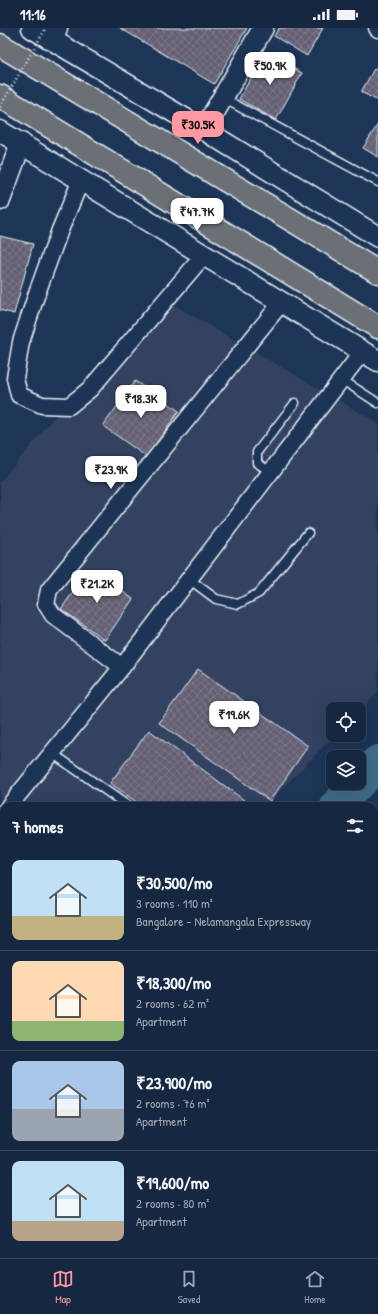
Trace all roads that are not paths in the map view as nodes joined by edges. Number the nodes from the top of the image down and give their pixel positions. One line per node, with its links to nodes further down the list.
1 (32, 28): 3 (street)
2 (263, 28): 6 (street)
3 (53, 33): 7 (street)
4 (0, 45): 15 (highway)
5 (0, 96): 17 (highway)
6 (222, 98): 7 (street); 11 (lane)
7 (204, 130): 13 (street)
8 (0, 131): 9 (street)
9 (21, 143): 10 (street); 12 (street)
10 (81, 180): 14 (street); 14 (street)
11 (378, 182)
12 (0, 200)
13 (378, 237)
14 (204, 255): 16 (street)
15 (378, 272)
16 (282, 302): 18 (street); 25 (street)
17 (378, 327)
18 (370, 356): 19 (street)
19 (341, 379): 21 (lane); 22 (street)
20 (295, 403): 22 (lane)
21 (378, 403)
22 (270, 472): 24 (street)
23 (308, 533): 24 (lane)
24 (189, 579): 25 (street)
25 (122, 667): 26 (street)
26 (52, 753): 27 (street); 28 (lane)
27 (12, 802)
28 (122, 802)

